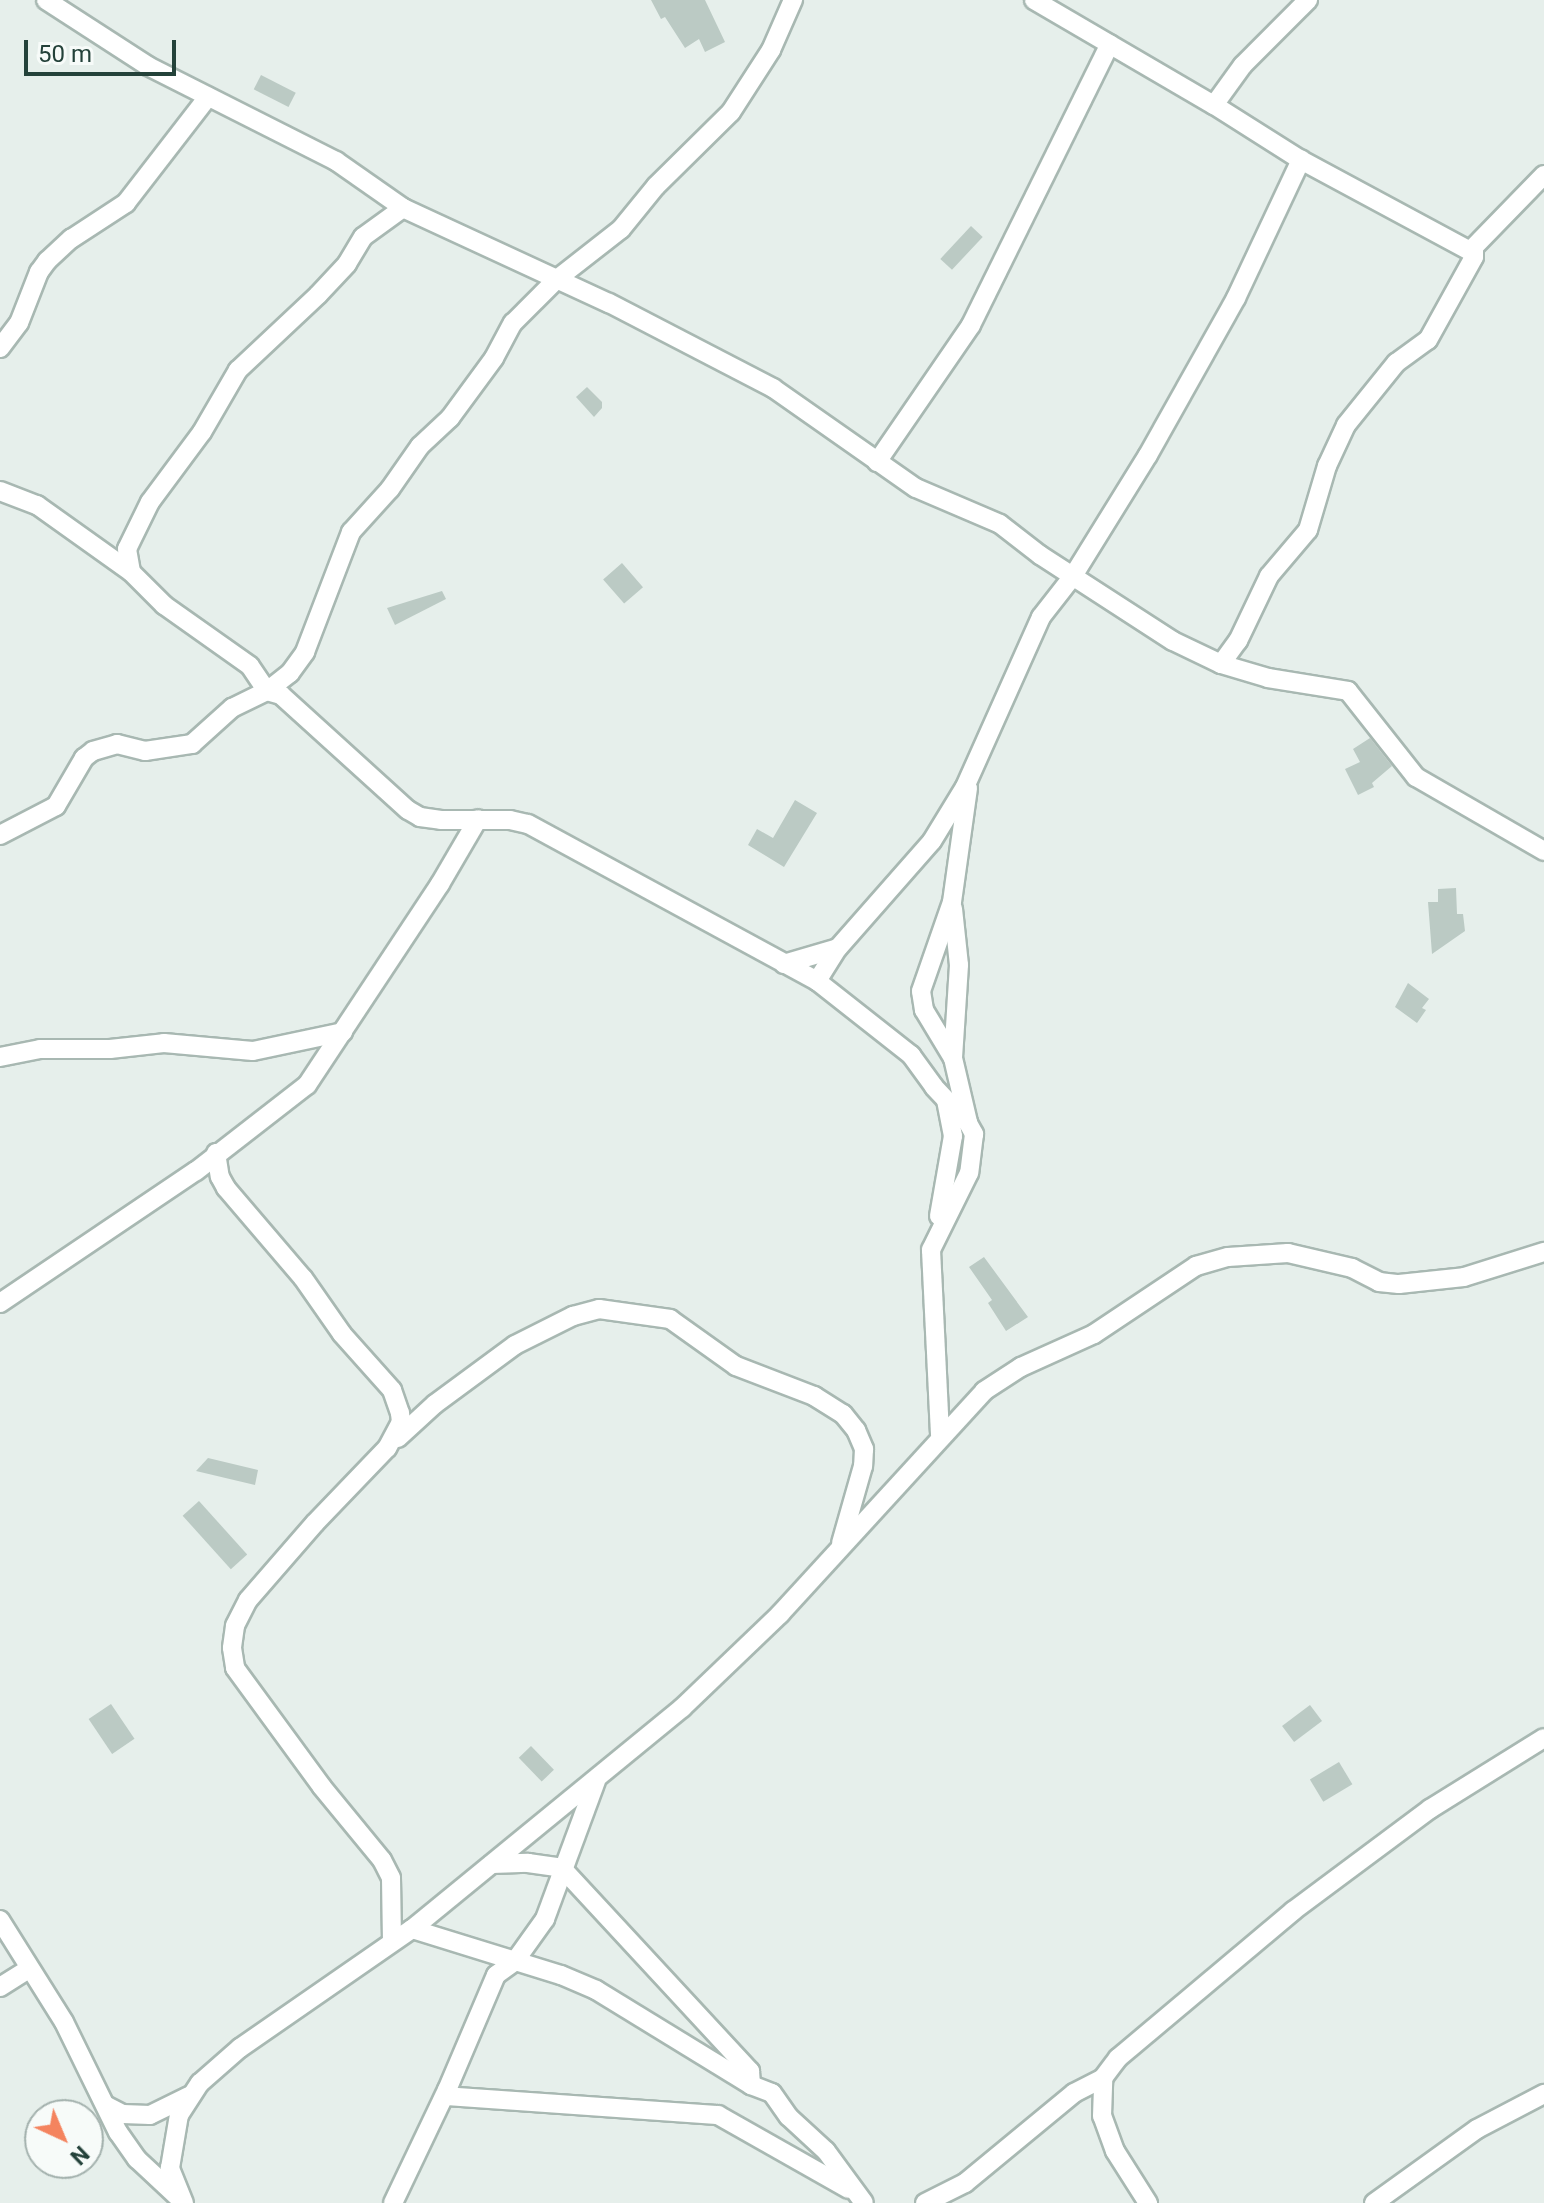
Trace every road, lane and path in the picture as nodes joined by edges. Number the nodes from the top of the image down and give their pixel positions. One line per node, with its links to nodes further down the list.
1 (46, 0): 6 (street)
2 (793, 0): 12 (street)
3 (1034, 0): 5 (street)
4 (1308, 0): 7 (street)
5 (1110, 44): 7 (street); 14 (street)
6 (208, 97): 10 (street); 13 (street)
7 (1214, 105): 8 (street)
8 (1301, 160): 11 (street); 17 (street)
9 (1544, 175): 11 (street)
10 (403, 208): 12 (street); 16 (street)
11 (1474, 250): 18 (street)
12 (557, 279): 14 (street); 19 (street)
13 (0, 348)
14 (877, 462): 17 (street)
15 (0, 491): 16 (street)
16 (131, 572): 19 (street)
17 (1073, 576): 18 (street); 20 (street)
18 (1221, 664): 23 (street)
19 (267, 691): 21 (street); 22 (street)
20 (970, 778): 24 (street); 25 (street)
21 (478, 819): 26 (street); 28 (street)
22 (0, 835)
23 (1544, 851)
24 (952, 902): 30 (street); 30 (street)
25 (838, 948): 26 (street); 27 (street)
26 (784, 964): 27 (street)
27 (817, 981): 31 (street)
28 (343, 1032): 29 (street); 33 (street)
29 (0, 1057)
30 (953, 1058): 32 (street)
31 (946, 1101): 32 (street); 34 (street)
32 (968, 1123): 34 (street)
33 (216, 1153): 36 (street); 38 (street)
34 (931, 1250): 37 (street)
35 (1544, 1252): 37 (street)
36 (0, 1303)
37 (940, 1435): 39 (street)
38 (387, 1448): 39 (street); 46 (street)
39 (839, 1548): 41 (street)
40 (1544, 1738): 50 (street)
41 (597, 1779): 42 (street); 43 (street)
42 (492, 1864): 43 (street); 45 (street)
43 (562, 1868): 47 (street); 51 (street)
44 (0, 1920): 48 (street)
45 (412, 1929): 46 (street); 47 (street)
46 (392, 1940): 53 (street)
47 (515, 1961): 51 (street); 54 (street)
48 (29, 1969): 49 (street); 55 (street)
49 (0, 1987)
50 (1103, 2078): 59 (street); 60 (street)
51 (751, 2085): 56 (street)
52 (1544, 2094): 61 (street)
53 (189, 2096): 55 (street); 57 (street)
54 (445, 2096): 56 (street); 58 (street)
55 (107, 2106): 57 (street)
56 (861, 2199)
57 (184, 2203)
58 (393, 2203)
59 (925, 2203)
60 (1148, 2203)
61 (1374, 2203)

